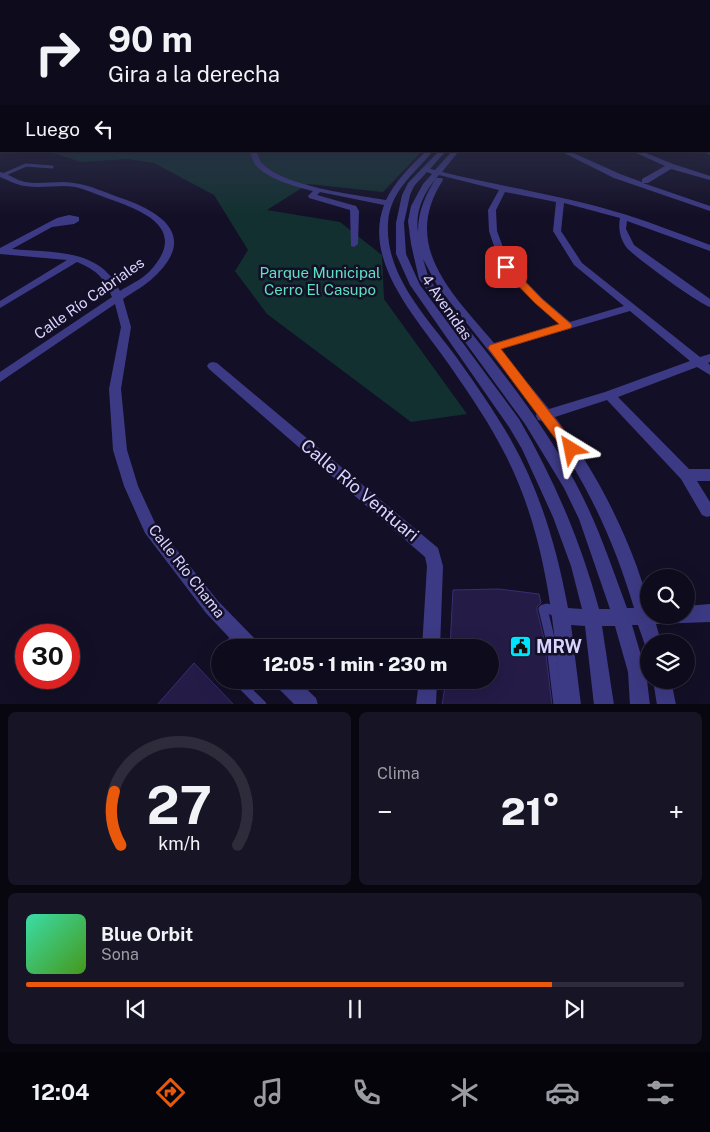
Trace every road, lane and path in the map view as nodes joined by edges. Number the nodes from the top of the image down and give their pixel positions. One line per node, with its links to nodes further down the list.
1 (253, 152): 16 (street)
2 (430, 152): 11 (street, 4 Avenidas)
3 (442, 152): 11 (street, 4 Avenidas)
4 (455, 152): 11 (street, 4 Avenidas)
5 (463, 152): 11 (street, 4 Avenidas)
6 (565, 152): 20 (street)
7 (576, 152): 14 (street)
8 (637, 152): 9 (street)
9 (670, 166): 13 (street); 14 (street)
10 (52, 168): 12 (lane)
11 (430, 171): 15 (street); 18 (street, 4 Avenidas); 32 (street, 4 Avenidas); 39 (street, 4 Avenidas); 40 (street, 4 Avenidas)
12 (2, 174): 27 (street, Calle Río Cabriales)
13 (710, 178)
14 (645, 181): 19 (street)
15 (503, 189): 17 (street); 31 (street)
16 (318, 190): 18 (street); 23 (street)
17 (560, 200): 21 (street); 30 (street)
18 (387, 202): 41 (street, 4 Avenidas)
19 (710, 204)
20 (710, 209)
21 (624, 217): 24 (street); 28 (street)
22 (52, 225): 25 (street)
23 (354, 244)
24 (710, 248)
25 (1, 252): 26 (street, Calle Río Chama)
26 (76, 258): 27 (street, Calle Río Chama); 29 (street)
27 (118, 298): 36 (street, Calle Río Cabriales); 52 (street, Calle Río Chama)
28 (710, 304)
29 (0, 305)
30 (630, 308): 31 (street); 33 (street)
31 (567, 325): 32 (street)
32 (494, 348): 38 (street, 4 Avenidas)
33 (704, 360): 35 (street); 37 (street)
34 (214, 366): 55 (street, Calle Río Ventuari)
35 (710, 371)
36 (0, 378)
37 (609, 395): 38 (street); 42 (street)
38 (546, 415): 39 (street); 45 (street, 4 Avenidas)
39 (530, 420): 40 (street); 49 (street, 4 Avenidas)
40 (514, 423): 41 (street); 51 (street, 4 Avenidas)
41 (495, 427): 48 (street, 4 Avenidas)
42 (686, 475): 43 (street); 44 (street)
43 (710, 475)
44 (707, 510)
45 (640, 603)
46 (710, 613): 47 (street)
47 (695, 614)
48 (562, 616): 51 (street); 63 (lane); 64 (street, 4 Avenidas)
49 (621, 616): 50 (street); 51 (street); 66 (street, 4 Avenidas)
50 (640, 617)
51 (592, 618): 65 (street, 4 Avenidas)
52 (238, 634): 53 (lane); 54 (street, Calle Río Chama)
53 (234, 639)
54 (243, 639)
55 (431, 639)
56 (246, 689): 60 (lane)
57 (293, 689): 61 (street)
58 (427, 689): 62 (street)
59 (664, 689): 67 (street)
60 (262, 704)
61 (309, 704)
62 (426, 704)
63 (558, 704)
64 (571, 704)
65 (604, 704)
66 (640, 704)
67 (668, 704)

